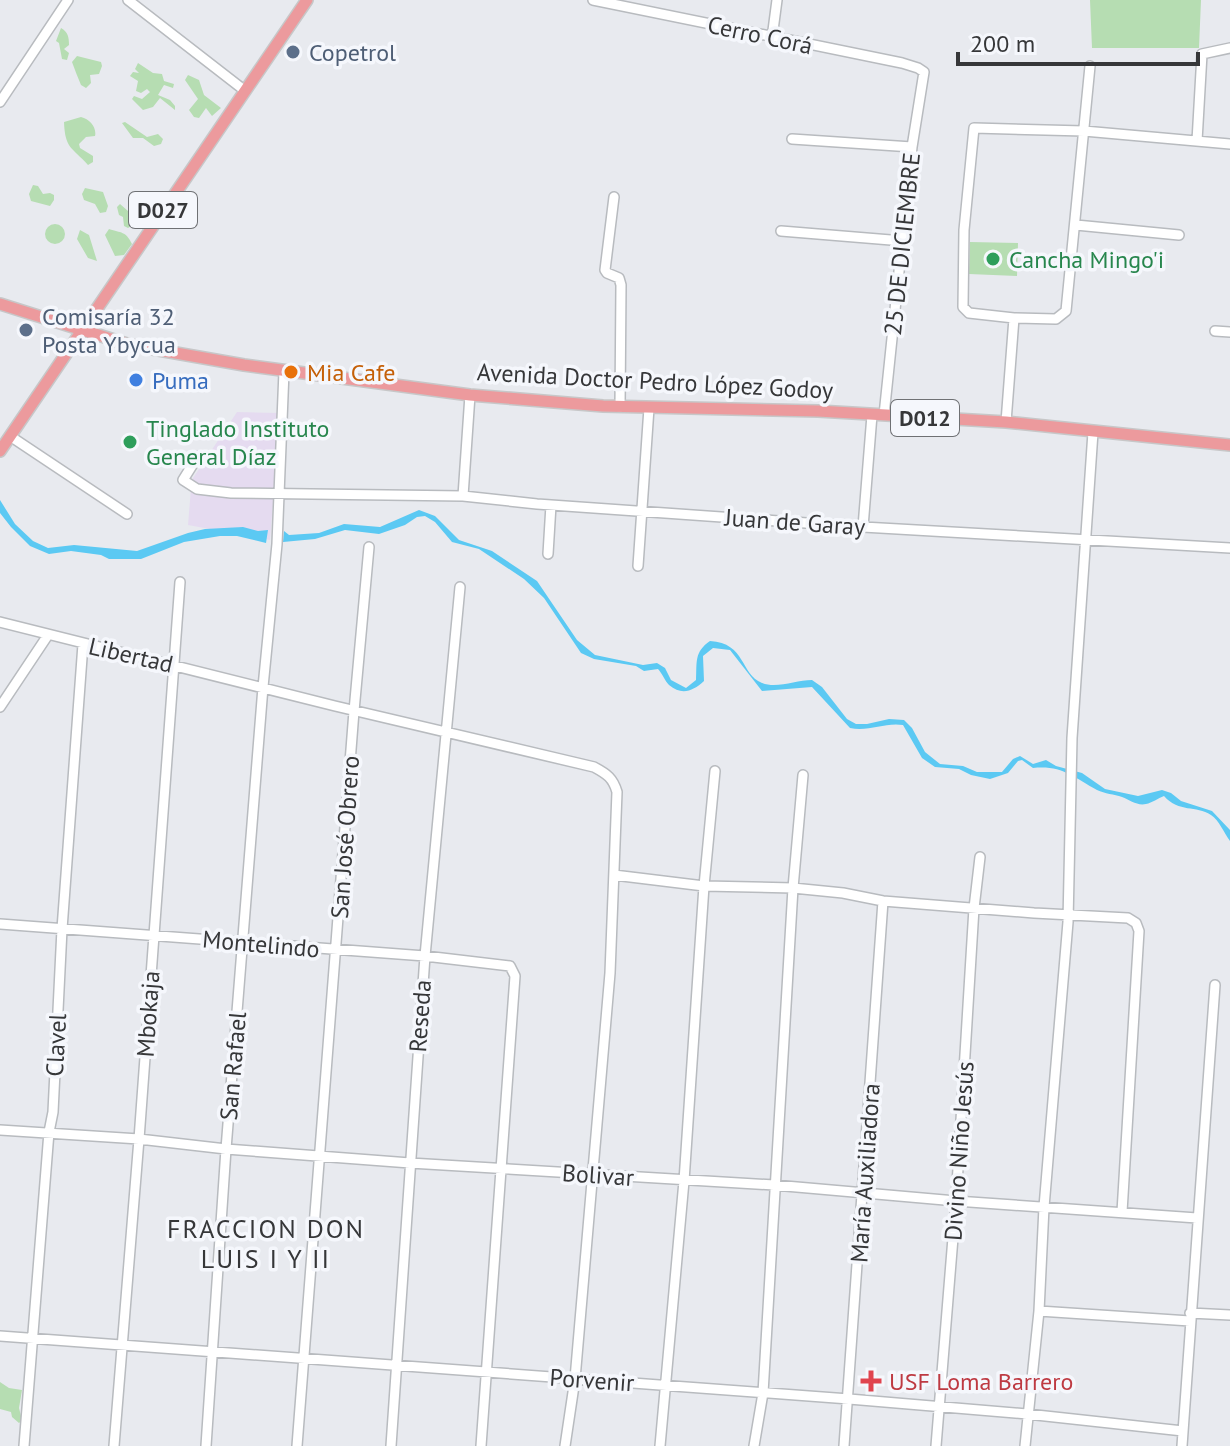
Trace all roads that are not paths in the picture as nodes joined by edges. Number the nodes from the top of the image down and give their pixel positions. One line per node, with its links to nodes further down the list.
1 (68, 0): 12 (street)
2 (128, 0): 11 (street)
3 (307, 0): 11 (main road, D027)
4 (593, 0): 6 (street, Cerro Corá)
5 (777, 0): 7 (street)
6 (608, 2): 7 (street, Cerro Corá)
7 (772, 38): 10 (street, Cerro Corá)
8 (1230, 48): 15 (street)
9 (1090, 66): 13 (street)
10 (924, 72): 17 (street, 25 DE DICIEMBRE)
11 (244, 90): 25 (main road, D027)
12 (0, 102)
13 (1084, 131): 15 (street); 19 (street); 24 (street)
14 (792, 139): 17 (street)
15 (1197, 141): 16 (street)
16 (1230, 144)
17 (912, 147): 22 (street, 25 DE DICIEMBRE)
18 (614, 197): 30 (street)
19 (1076, 225): 21 (street); 24 (street)
20 (781, 231): 22 (street)
21 (1179, 235)
22 (903, 241): 32 (street, 25 DE DICIEMBRE)
23 (0, 304): 25 (main road, D012)
24 (1014, 318): 33 (street)
25 (82, 330): 28 (main road, Avenida Doctor Pedro López Godoy / D012); 35 (main road, D027)
26 (1215, 331): 27 (street)
27 (1230, 332)
28 (284, 371): 29 (main road, Avenida Doctor Pedro López Godoy / D012); 39 (street, San Rafael)
29 (470, 395): 30 (main road, Avenida Doctor Pedro López Godoy / D012); 40 (street)
30 (620, 407): 31 (main road, Avenida Doctor Pedro López Godoy / D012)
31 (649, 408): 32 (main road, Avenida Doctor Pedro López Godoy / D012); 42 (street)
32 (878, 415): 33 (main road, Avenida Doctor Pedro López Godoy / D012); 44 (street, 25 DE DICIEMBRE)
33 (1006, 422): 34 (main road, Avenida Doctor Pedro López Godoy / D012)
34 (1093, 432): 36 (main road, Avenida Doctor Pedro López Godoy / D012); 45 (street)
35 (10, 436): 37 (main road, D027); 43 (street)
36 (1230, 445)
37 (0, 451)
38 (198, 456): 39 (street, Juan de Garay)
39 (280, 495): 40 (street, Juan de Garay); 56 (street, San Rafael)
40 (463, 496): 41 (street, Juan de Garay)
41 (551, 505): 42 (street, Juan de Garay); 48 (street)
42 (642, 511): 44 (street, Juan de Garay); 49 (street)
43 (127, 514)
44 (863, 527): 45 (street, Juan de Garay)
45 (1085, 539): 47 (street, Juan de Garay); 68 (street)
46 (369, 547): 58 (street, San José Obrero)
47 (1230, 548)
48 (548, 554)
49 (638, 566)
50 (180, 582): 55 (street, Mbokaja)
51 (460, 587): 59 (street, Reseda)
52 (0, 622): 53 (street, Libertad)
53 (48, 635): 54 (street, Libertad); 57 (street)
54 (83, 644): 55 (street, Libertad); 70 (street, Clavel)
55 (173, 665): 56 (street, Libertad); 71 (street, Mbokaja)
56 (263, 687): 58 (street, Libertad); 72 (street, San Rafael)
57 (0, 707)
58 (354, 711): 59 (street, Libertad); 73 (street, San José Obrero)
59 (447, 731): 63 (street, Libertad); 74 (street, Reseda)
60 (715, 771): 64 (street)
61 (803, 775): 65 (street)
62 (980, 857): 67 (street, Divino Niño Jesús)
63 (614, 875): 64 (street); 83 (street, Libertad)
64 (704, 886): 65 (street); 84 (street)
65 (793, 888): 66 (street); 85 (street)
66 (883, 901): 67 (street); 86 (street, María Auxiliadora)
67 (974, 908): 68 (street); 87 (street, Divino Niño Jesús)
68 (1068, 913): 88 (street); 89 (street)
69 (0, 924): 70 (street, Montelindo)
70 (62, 929): 71 (street, Montelindo); 77 (street, Clavel)
71 (154, 934): 72 (street, Montelindo); 78 (street, Mbokaja)
72 (243, 943): 73 (street, Montelindo); 79 (street, San Rafael)
73 (337, 950): 74 (street, Montelindo); 80 (street, San José Obrero)
74 (425, 956): 81 (street, Reseda); 82 (street, Montelindo)
75 (1215, 985): 90 (street)
76 (0, 1130): 77 (street, Bolivar)
77 (49, 1132): 78 (street, Bolivar); 95 (street, Clavel)
78 (139, 1139): 79 (street, Bolivar); 96 (street, Mbokaja)
79 (226, 1149): 80 (street, Bolivar); 97 (street, San Rafael)
80 (319, 1155): 81 (street, Bolivar); 98 (street, San José Obrero)
81 (410, 1163): 82 (street, Bolivar); 99 (street, Reseda)
82 (500, 1168): 83 (street, Bolivar); 100 (street)
83 (595, 1176): 84 (street, Bolivar); 101 (street, Libertad)
84 (684, 1181): 85 (street, Bolivar); 102 (street)
85 (774, 1185): 86 (street, Bolivar); 103 (street)
86 (864, 1192): 87 (street, Bolivar); 104 (street, María Auxiliadora)
87 (956, 1201): 88 (street, Bolivar); 105 (street, Divino Niño Jesús)
88 (1044, 1207): 89 (street, Bolivar); 91 (street)
89 (1122, 1212): 90 (street, Bolivar)
90 (1197, 1218): 93 (street)
91 (1039, 1311): 93 (street); 106 (street)
92 (1230, 1315): 93 (street)
93 (1190, 1317): 107 (street)
94 (0, 1336): 95 (street, Porvenir)
95 (32, 1337): 96 (street, Porvenir); 108 (street, Clavel)
96 (120, 1344): 97 (street, Porvenir); 109 (street, Mbokaja)
97 (214, 1352): 98 (street, Porvenir); 110 (street, San Rafael)
98 (302, 1357): 99 (street, Porvenir); 111 (street, San José Obrero)
99 (397, 1367): 100 (street, Porvenir); 112 (street, Reseda)
100 (487, 1373): 101 (street, Porvenir); 113 (street)
101 (575, 1379): 102 (street, Porvenir); 114 (street, Libertad)
102 (664, 1386): 103 (street, Porvenir); 115 (street)
103 (763, 1393): 104 (street, Porvenir); 116 (street)
104 (849, 1399): 105 (street, Porvenir); 117 (street, María Auxiliadora)
105 (940, 1407): 106 (street, Porvenir); 118 (street, Divino Niño Jesús)
106 (1027, 1414): 107 (street, Porvenir); 119 (street)
107 (1183, 1431): 120 (street)
108 (24, 1446)
109 (114, 1446)
110 (206, 1446)
111 (297, 1446)
112 (391, 1446)
113 (481, 1446)
114 (565, 1446)
115 (660, 1446)
116 (754, 1446)
117 (844, 1446)
118 (936, 1446)
119 (1025, 1446)
120 (1182, 1446)

